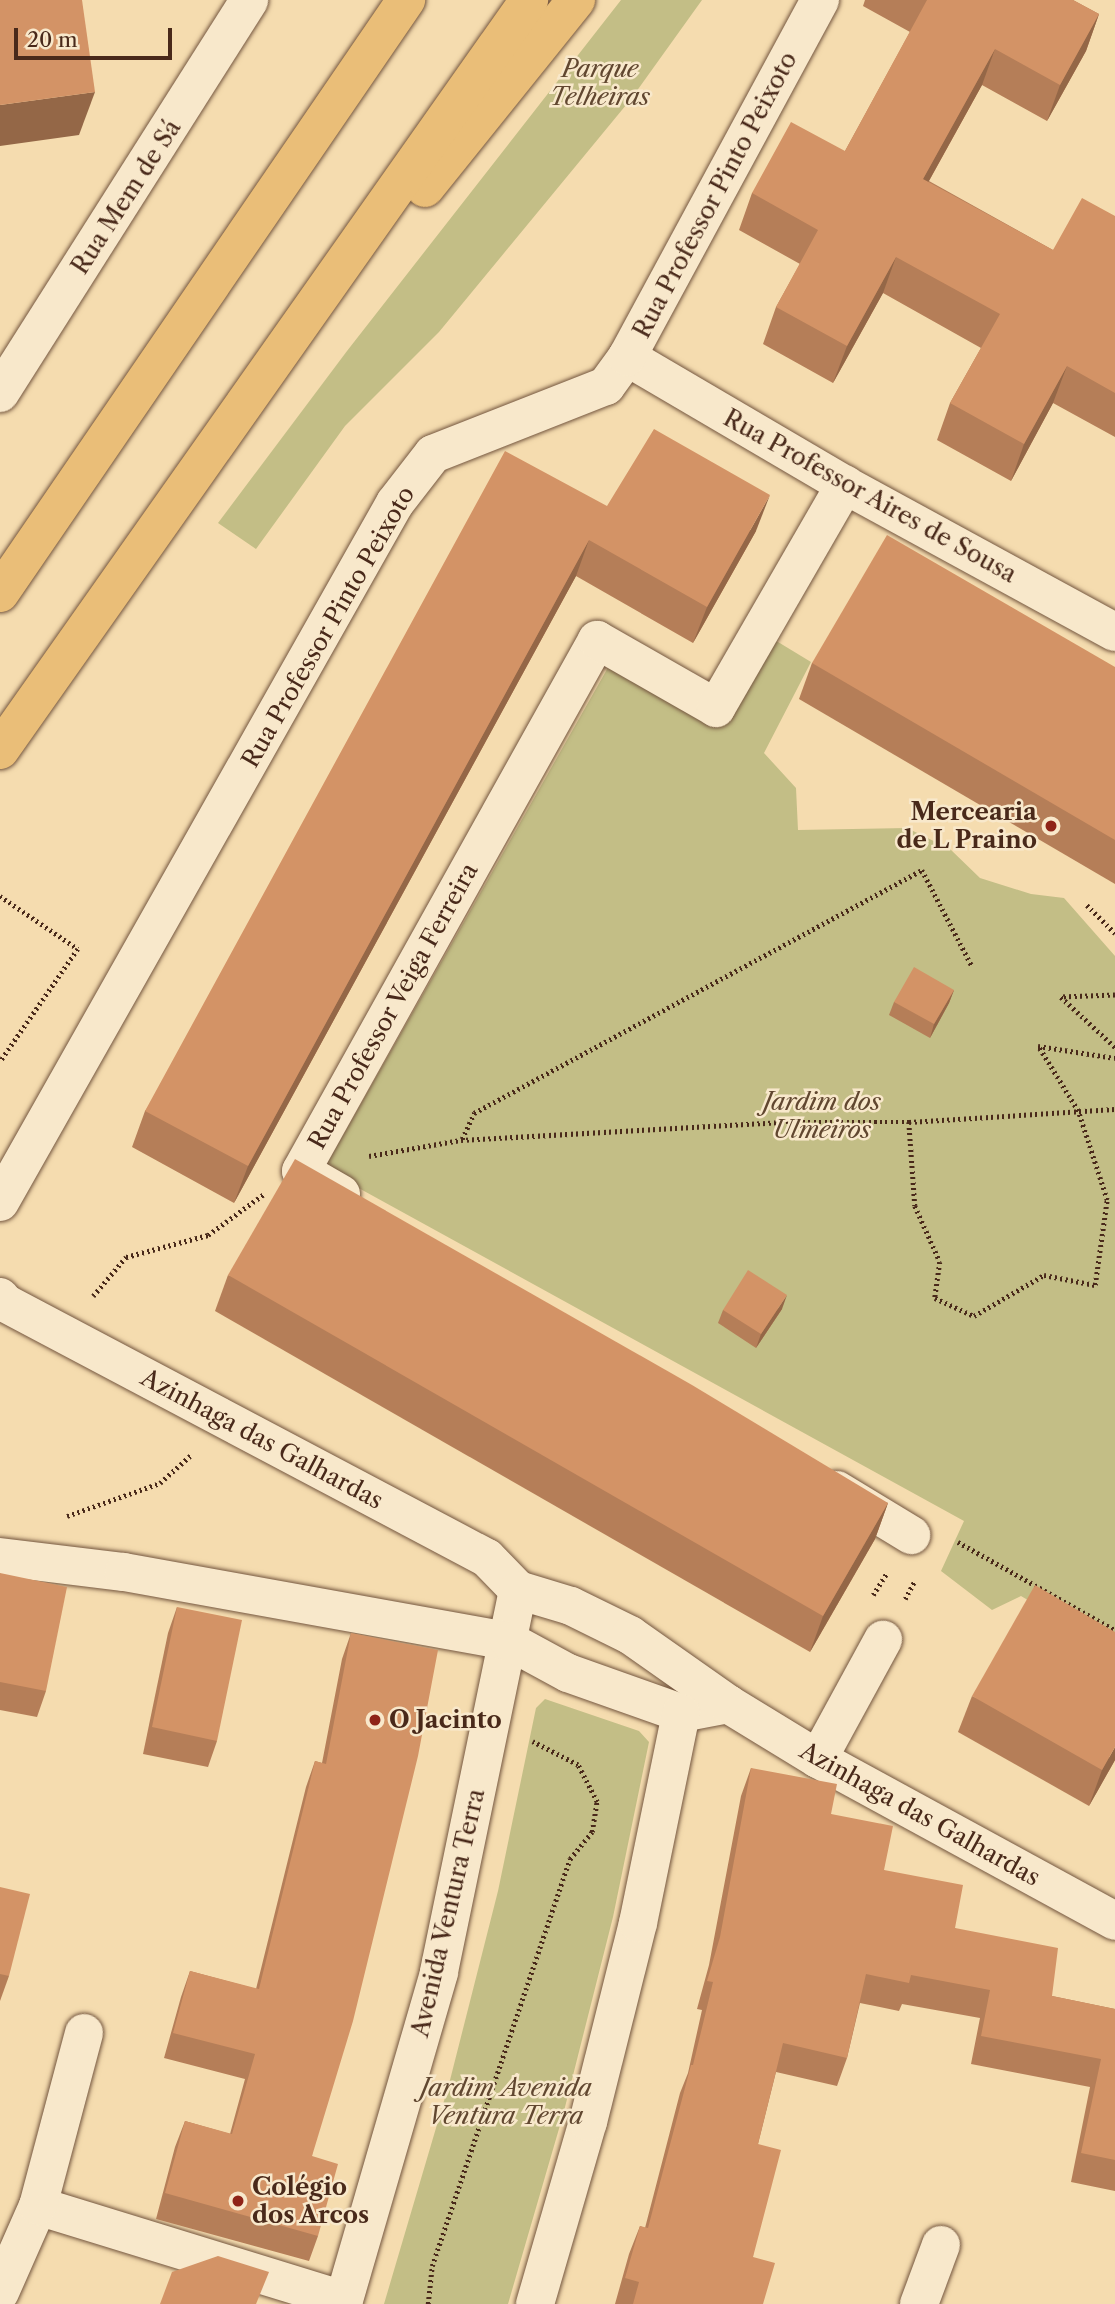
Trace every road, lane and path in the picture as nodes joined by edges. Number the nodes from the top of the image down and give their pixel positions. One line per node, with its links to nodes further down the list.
1 (249, 0): 7 (street, Rua Mem de Sá)
2 (405, 0): 10 (highway)
3 (529, 0): 9 (highway)
4 (576, 0): 9 (highway)
5 (820, 0): 6 (street, Rua Professor Pinto Peixoto)
6 (627, 356): 8 (street, Rua Professor Aires de Sousa); 26 (street, Rua Professor Pinto Peixoto)
7 (0, 393)
8 (845, 485): 11 (street, Rua Professor Aires de Sousa); 25 (street, Rua Professor Veiga Ferreira)
9 (184, 490): 12 (highway)
10 (0, 593)
11 (1115, 632)
12 (0, 750)
13 (0, 896): 20 (path)
14 (1087, 905): 15 (path)
15 (1115, 933)
16 (972, 966): 24 (path)
17 (1115, 995): 18 (path)
18 (1115, 1047)
19 (1115, 1058): 22 (path)
20 (0, 1062)
21 (1115, 1109): 22 (path)
22 (1078, 1111): 23 (path); 23 (path)
23 (909, 1122): 24 (path)
24 (461, 1140): 25 (path)
25 (302, 1171): 27 (street, Rua Professor Veiga Ferreira); 29 (path)
26 (0, 1202)
27 (373, 1214)
28 (0, 1297): 29 (street, Azinhaga das Galhardas)
29 (62, 1333): 37 (street, Azinhaga das Galhardas)
30 (200, 1448): 32 (path)
31 (804, 1471): 33 (street)
32 (57, 1520)
33 (911, 1535)
34 (953, 1539): 38 (path)
35 (0, 1557): 40 (street)
36 (915, 1580): 39 (path)
37 (518, 1590): 40 (street); 41 (street, Azinhaga das Galhardas)
38 (1115, 1630)
39 (883, 1640): 44 (street)
40 (509, 1641): 42 (street); 43 (street, Avenida Ventura Terra)
41 (728, 1704): 42 (street); 44 (street, Azinhaga das Galhardas)
42 (681, 1713): 52 (street)
43 (488, 1730): 50 (street, Avenida Ventura Terra); 51 (path)
44 (818, 1759): 45 (street, Azinhaga das Galhardas)
45 (1115, 1921)
46 (84, 2033): 47 (street)
47 (38, 2206): 49 (street); 50 (street)
48 (941, 2245): 53 (street)
49 (0, 2292)
50 (343, 2302)
51 (428, 2304)
52 (534, 2304)
53 (919, 2304)

